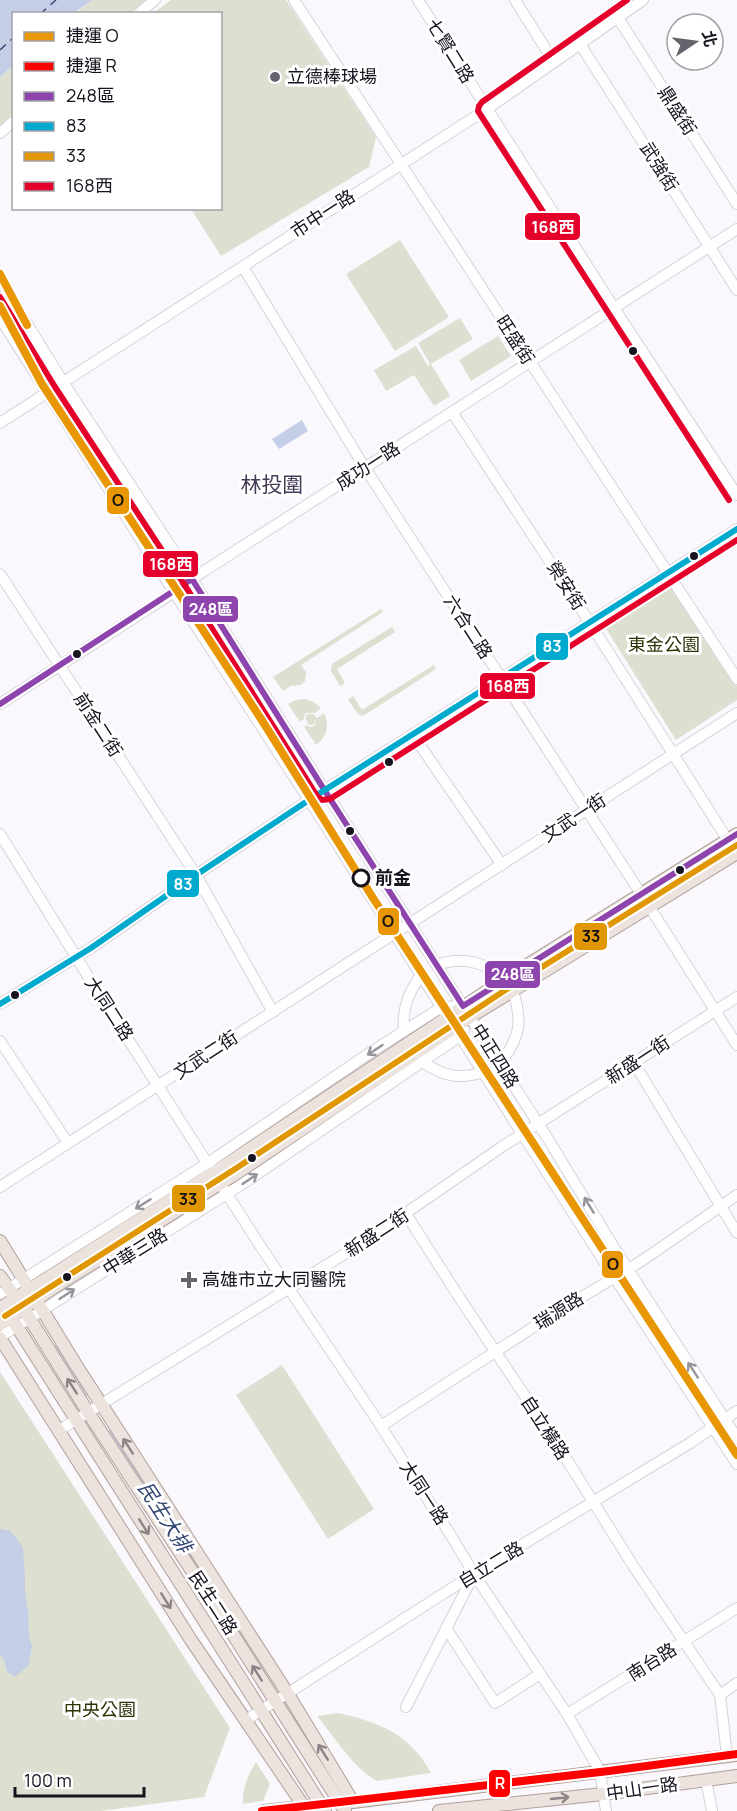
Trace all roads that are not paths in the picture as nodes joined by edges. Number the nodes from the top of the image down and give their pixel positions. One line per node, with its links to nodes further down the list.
1 (155, 0): 6 (street)
2 (294, 0): 13 (street, 旺盛街)
3 (418, 0): 10 (street, 七賢二路)
4 (515, 0): 9 (street)
5 (643, 0): 7 (street, 市中一路)
6 (140, 12)
7 (618, 18): 8 (street, 市中一路); 14 (street, 鼎盛街)
8 (580, 44): 9 (street, 市中一路); 16 (street, 武強街)
9 (554, 62): 10 (street, 市中一路)
10 (487, 109): 13 (street, 市中一路); 20 (street, 七賢二路)
11 (12, 123): 12 (street)
12 (0, 133)
13 (401, 164): 17 (street, 市中一路); 22 (street, 旺盛街)
14 (737, 204)
15 (737, 229): 16 (street, 成功一路)
16 (709, 247): 19 (street, 武強街); 20 (street, 成功一路)
17 (243, 267): 23 (street, 市中一路); 27 (street, 六合二路)
18 (0, 280): 23 (street, 中正四路)
19 (737, 290)
20 (614, 308): 22 (street, 成功一路); 28 (street, 七賢二路)
21 (0, 318): 24 (street, 中正四路)
22 (530, 362): 25 (street, 成功一路); 30 (street, 旺盛街)
23 (63, 382): 24 (street, 市中一路); 32 (street, 中正四路)
24 (48, 394): 26 (street, 市中一路); 33 (street, 中正四路)
25 (452, 412): 27 (street, 成功一路); 34 (street, 榮安街)
26 (0, 423)
27 (365, 468): 32 (street, 成功一路); 36 (street, 六合二路)
28 (737, 495)
29 (737, 529): 30 (street)
30 (668, 573): 34 (street); 37 (street, 旺盛街)
31 (0, 574): 35 (street, 前金二街)
32 (192, 579): 33 (street, 成功一路); 42 (street, 中正四路)
33 (174, 592): 35 (street, 成功一路); 43 (street, 中正四路)
34 (590, 623): 36 (street); 41 (street, 榮安街)
35 (60, 666): 38 (street, 成功一路); 49 (street, 前金二街)
36 (502, 679): 40 (street); 44 (street, 六合二路)
37 (737, 679)
38 (0, 704)
39 (737, 713): 41 (street, 文武一街)
40 (413, 735): 42 (street); 48 (street)
41 (673, 754): 44 (street, 文武一街); 46 (street, 榮安街)
42 (325, 791): 43 (street); 52 (street, 中正四路)
43 (309, 800): 49 (street); 53 (street, 中正四路)
44 (587, 810): 48 (street, 文武一街); 50 (street, 六合二路)
45 (0, 834): 54 (street, 大同二路)
46 (732, 837): 47 (street, 榮安街); 50 (main road, 中華三路)
47 (737, 853): 51 (main road, 中華三路)
48 (502, 865): 52 (street, 文武一街)
49 (196, 875): 54 (street); 62 (street, 前金二街)
50 (640, 894): 51 (street, 六合二路); 57 (main road, 中華三路)
51 (650, 907): 58 (main road, 中華三路); 61 (street, 六合二路)
52 (411, 923): 53 (street, 文武二街); 55 (street, 中正四路)
53 (394, 934): 56 (street, 中正四路); 62 (street, 文武二街)
54 (76, 957): 60 (street); 72 (street, 大同二路)
55 (437, 965): 57 (street); 63 (street, 中正四路)
56 (421, 975): 64 (street, 中正四路); 65 (street)
57 (505, 979): 63 (main road, 中華三路)
58 (513, 990): 63 (main road, 中華三路); 70 (street)
59 (737, 997): 61 (street, 新盛一街)
60 (0, 1004)
61 (715, 1011): 67 (street, 六合二路); 69 (street, 新盛一街)
62 (273, 1012): 72 (street, 文武二街)
63 (467, 1012): 64 (main road, 中華三路); 64 (street, 中華三路); 70 (street, 中正四路)
64 (451, 1022): 65 (street, 中華三路); 68 (street, 中華三路); 71 (street, 中正四路); 76 (main road, 中華三路)
65 (404, 1031): 76 (street, 中華三路, one-way to 76)
66 (0, 1041): 75 (street)
67 (737, 1045)
68 (421, 1061): 71 (street); 76 (street, 中華三路, one-way to 68)
69 (634, 1063): 73 (street, 新盛一街); 79 (street)
70 (500, 1064): 73 (street, 中正四路)
71 (484, 1072): 74 (street, 中正四路)
72 (158, 1086): 75 (street, 文武二街); 76 (street, 大同二路)
73 (538, 1124): 74 (street, 新盛二街); 83 (street, 中正四路, one-way to 73)
74 (523, 1134): 80 (street, 新盛二街); 85 (street, 中正四路)
75 (68, 1143): 77 (street, 文武二街)
76 (218, 1178): 86 (street, 大同一路); 87 (main road, 中華三路); 87 (street, 中華三路, one-way to 87)
77 (0, 1187)
78 (737, 1195): 79 (street, 瑞源路)
79 (721, 1206): 81 (street); 83 (street, 瑞源路)
80 (406, 1214): 86 (street, 新盛二街); 90 (street, 自立橫路)
81 (737, 1233)
82 (0, 1241): 87 (main road)
83 (628, 1269): 85 (street, 瑞源路); 94 (street, 中正四路, one-way to 83)
84 (0, 1275): 88 (main road, 民生二路)
85 (614, 1277): 90 (street, 瑞源路); 97 (street, 中正四路)
86 (289, 1289): 91 (street, 新盛二街); 96 (street, 大同一路)
87 (33, 1294): 88 (main road, 中華三路); 88 (street, 中華三路); 91 (main road)
88 (10, 1308): 89 (street, 中華三路); 93 (main road, 民生二路, one-way to 88); 95 (main road, 民生二路)
89 (0, 1338): 98 (main road)
90 (495, 1352): 96 (street, 瑞源路); 101 (street, 自立橫路)
91 (101, 1404): 93 (street, 新盛二街); 108 (main road, one-way to 91)
92 (737, 1411): 94 (street, 自立二路)
93 (88, 1412): 95 (street, 新盛二街); 110 (main road, 民生二路, one-way to 93)
94 (725, 1419): 97 (street, 自立二路); 99 (street, 中正四路)
95 (76, 1420): 98 (street, 新盛二街); 112 (main road, 民生二路, one-way to 112)
96 (381, 1426): 102 (street, 大同一路)
97 (713, 1427): 100 (street, 中正四路); 101 (street, 自立二路)
98 (58, 1431): 114 (main road, one-way to 114)
99 (737, 1438)
100 (737, 1464)
101 (593, 1502): 102 (street, 自立二路); 105 (street, 自立橫路)
102 (474, 1574): 104 (street); 106 (street, 大同一路); 108 (street, 自立二路)
103 (737, 1608): 105 (street, 南台路)
104 (446, 1628): 106 (street); 111 (street)
105 (684, 1642): 109 (street, 自立橫路); 113 (street, 南台路)
106 (540, 1674): 113 (street, 大同一路)
107 (737, 1683): 109 (street)
108 (288, 1694): 110 (street, 自立二路); 120 (main road, one-way to 108)
109 (720, 1695): 115 (street)
110 (275, 1702): 112 (street, 自立二路); 120 (main road, 民生二路)
111 (406, 1707)
112 (261, 1711): 114 (street, 自立二路); 121 (main road, 民生二路)
113 (567, 1714): 116 (street, 大同一路)
114 (246, 1720): 122 (main road)
115 (732, 1756): 116 (main road, 中山一路)
116 (600, 1771): 119 (street, 大同一路); 120 (main road, 中山一路)
117 (737, 1776): 118 (main road, 中山一路)
118 (706, 1780): 119 (main road, 中山一路); 126 (street)
119 (603, 1794): 124 (main road, 中山一路, one-way to 119); 125 (street, 大同一路)
120 (350, 1807): 121 (main road, 中山一路)
121 (323, 1808): 122 (main road, 中山一路)
122 (306, 1809): 123 (main road, 中山一路)
123 (264, 1811)
124 (439, 1811)
125 (606, 1811)
126 (712, 1811)

